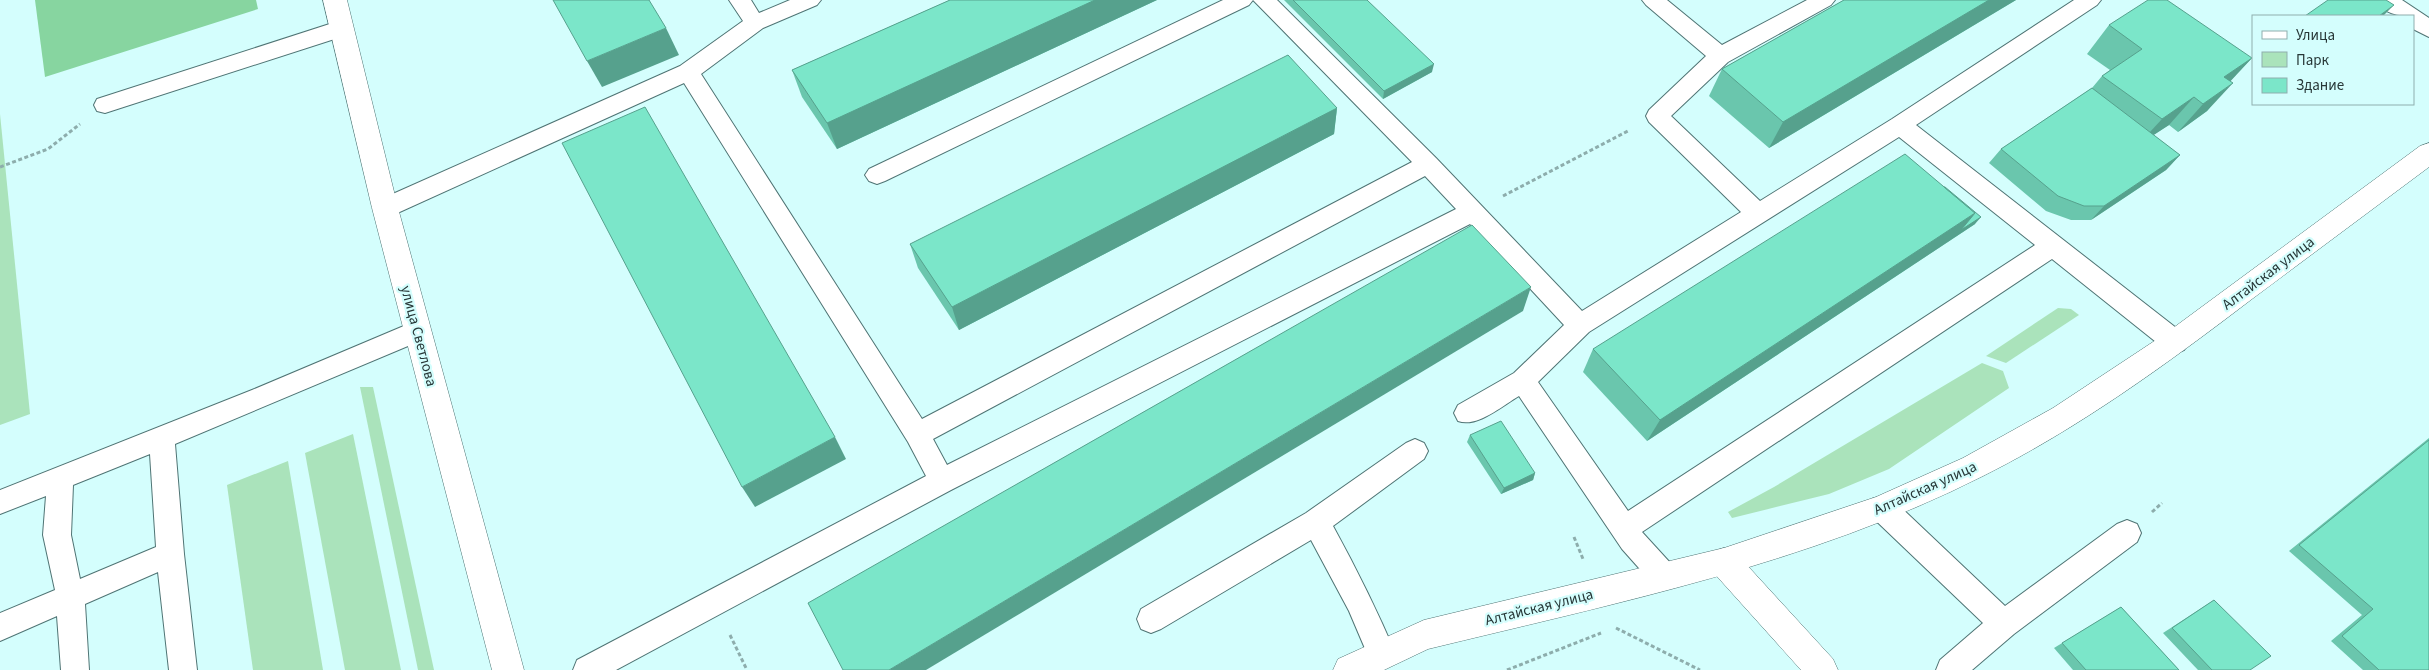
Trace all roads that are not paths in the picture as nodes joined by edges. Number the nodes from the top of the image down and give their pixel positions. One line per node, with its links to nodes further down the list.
1 (334, 0): 13 (main road, улица Светлова)
2 (740, 0): 12 (lane)
3 (810, 0): 12 (lane)
4 (1242, 0): 21 (lane)
5 (1264, 0): 20 (lane)
6 (1653, 0): 15 (lane)
7 (1824, 0): 15 (lane)
8 (2090, 0): 18 (lane)
9 (2386, 0): 10 (lane)
10 (2408, 15)
11 (2414, 19): 14 (lane)
12 (755, 23): 16 (lane)
13 (342, 28): 17 (lane); 22 (main road, улица Светлова)
14 (2429, 29)
15 (1720, 56): 24 (lane)
16 (688, 72): 22 (lane); 31 (lane)
17 (105, 105)
18 (1900, 125): 24 (lane); 25 (lane)
19 (2429, 154): 28 (main road, Алтайская улица)
20 (1428, 164): 23 (lane); 31 (lane)
21 (877, 175)
22 (385, 208): 27 (main road, улица Светлова)
23 (1473, 212): 26 (lane); 35 (lane)
24 (1758, 214): 26 (lane)
25 (2053, 246): 28 (lane); 39 (lane)
26 (1580, 325): 29 (lane)
27 (418, 332): 32 (lane); 51 (main road, улица Светлова)
28 (2175, 342): 37 (main road, Алтайская улица)
29 (1523, 381): 30 (lane); 39 (lane)
30 (1467, 413)
31 (917, 434): 35 (lane)
32 (162, 437): 34 (lane); 41 (lane)
33 (1416, 451): 38 (lane)
34 (60, 478): 36 (lane); 44 (lane)
35 (942, 481): 52 (lane)
36 (0, 502)
37 (1882, 508): 42 (main road, Алтайская улица); 46 (lane)
38 (1316, 522): 45 (lane); 48 (lane)
39 (1624, 528): 43 (lane)
40 (2127, 533): 46 (lane)
41 (170, 554): 44 (lane); 50 (lane)
42 (1724, 562): 43 (main road, Алтайская улица); 54 (main road)
43 (1664, 576): 48 (main road, Алтайская улица)
44 (70, 597): 47 (lane); 49 (lane)
45 (1152, 619)
46 (2004, 624): 55 (lane)
47 (0, 627)
48 (1382, 655): 53 (main road, Алтайская улица)
49 (75, 670)
50 (183, 670)
51 (508, 670)
52 (587, 670)
53 (1349, 670)
54 (1822, 670)
55 (1950, 670)

